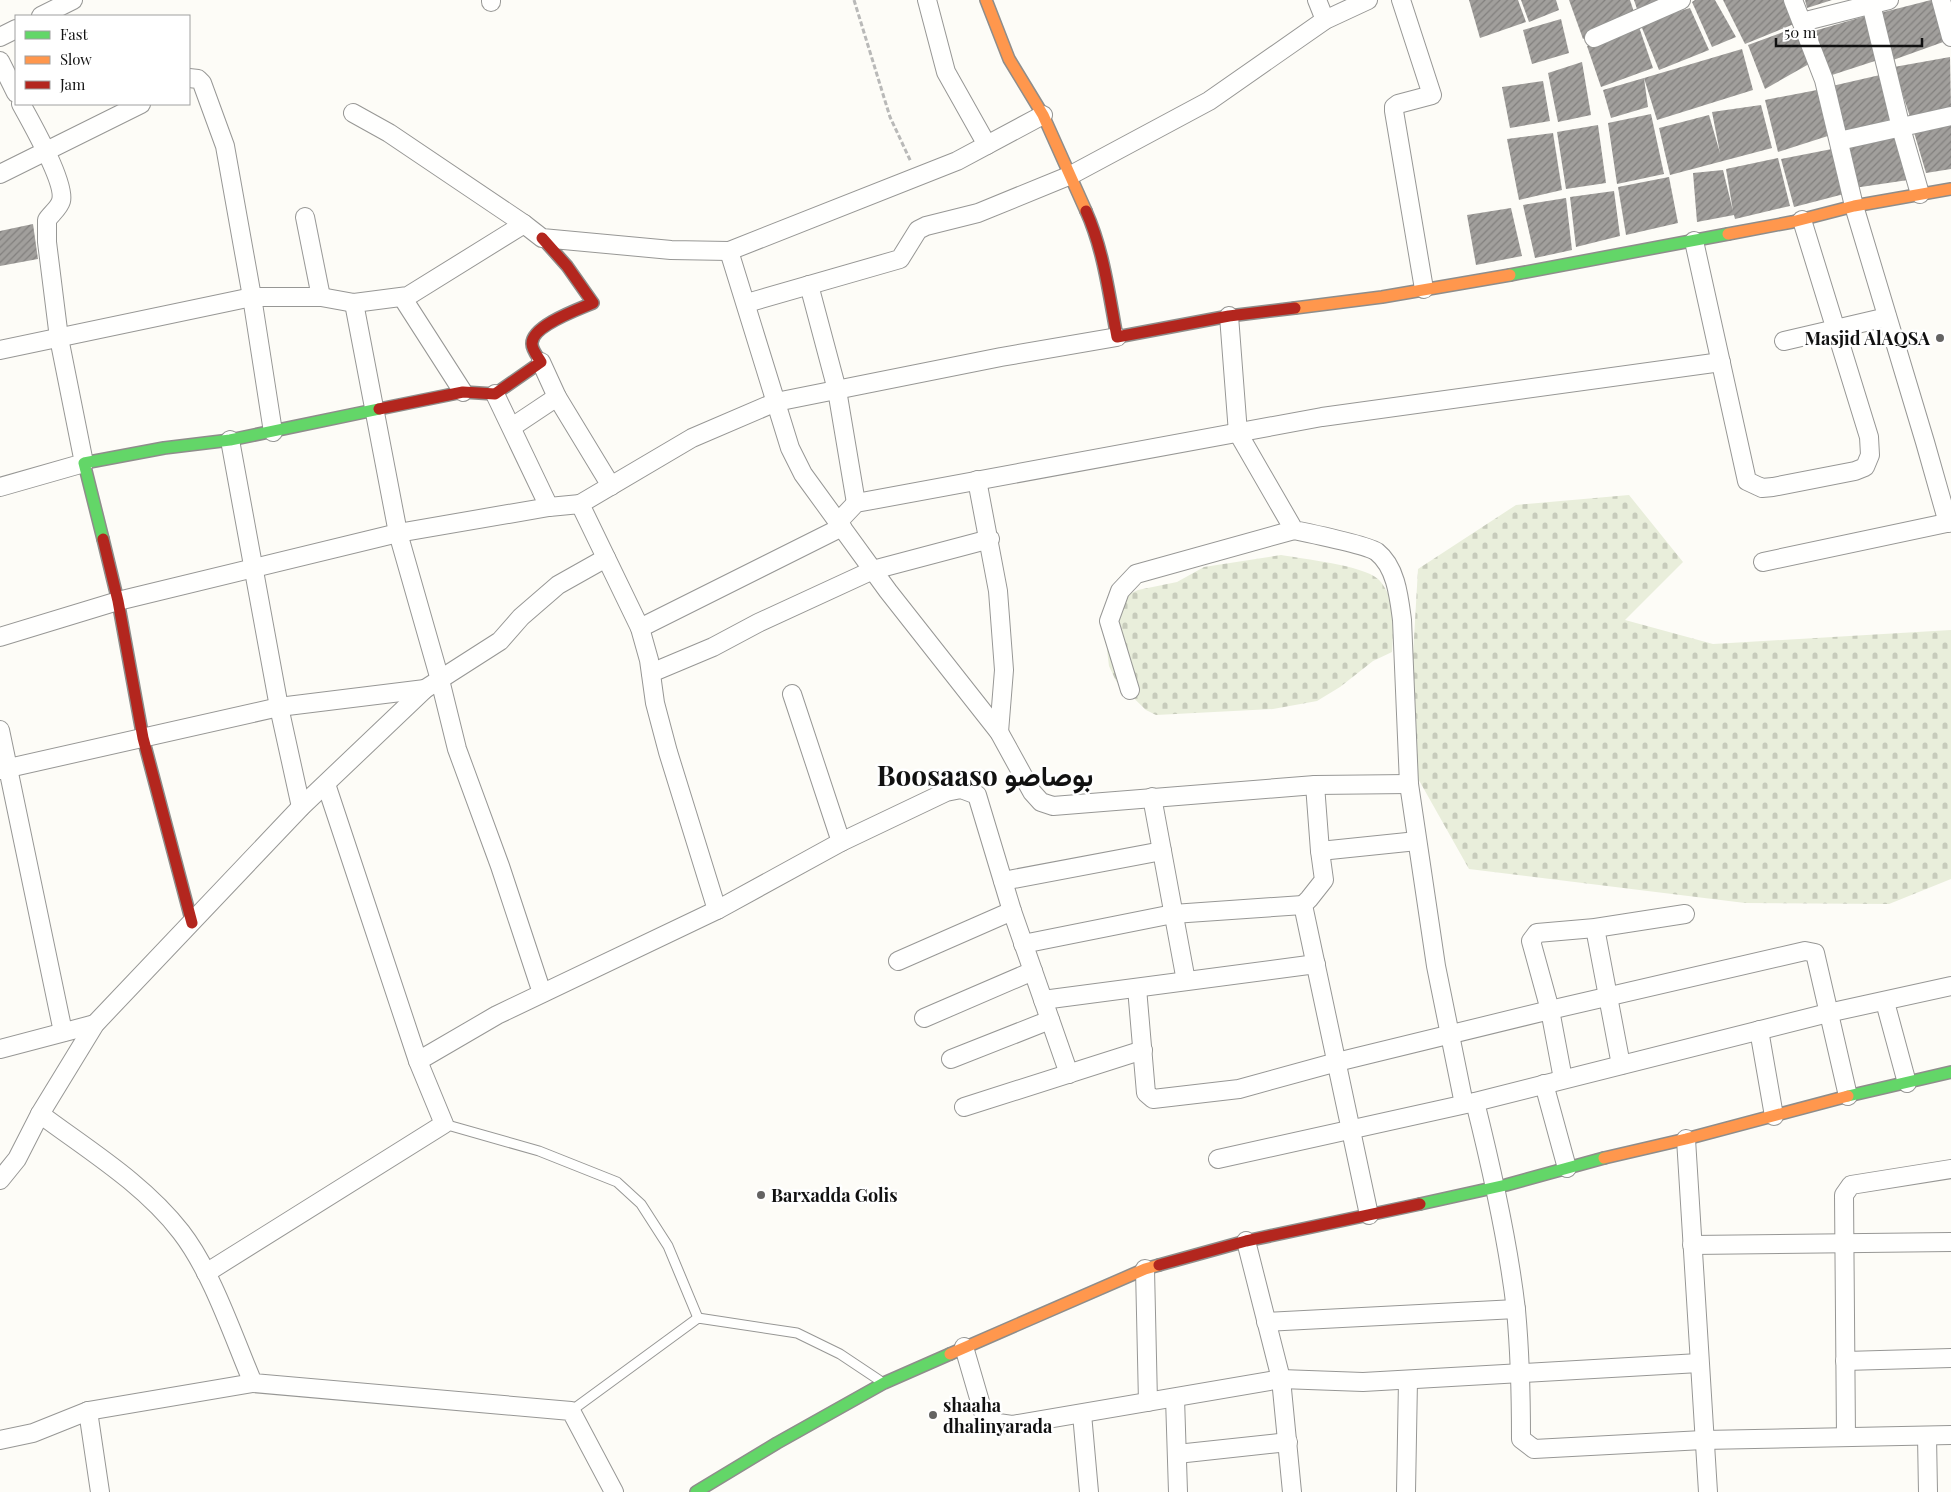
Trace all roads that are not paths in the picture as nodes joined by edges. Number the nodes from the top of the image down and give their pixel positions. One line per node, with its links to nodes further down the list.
1 (73, 0): 12 (street)
2 (927, 0): 29 (street)
3 (986, 0): 25 (street)
4 (1317, 0): 13 (street)
5 (1368, 0): 13 (street)
6 (1401, 0): 43 (street)
7 (1680, 0): 18 (street)
8 (1793, 0): 14 (street)
9 (1888, 0): 11 (street)
10 (1941, 0): 17 (street)
11 (1870, 2): 14 (street); 27 (street)
12 (43, 15)
13 (1325, 20): 32 (street)
14 (1802, 22): 28 (street)
15 (15, 30): 16 (street)
16 (0, 37)
17 (1951, 37)
18 (1594, 38)
19 (0, 61): 21 (street)
20 (190, 78): 44 (street)
21 (15, 91)
22 (22, 105): 30 (street)
23 (139, 105): 30 (street)
24 (353, 113): 38 (street)
25 (1043, 116): 29 (street); 32 (street)
26 (1951, 116): 27 (street)
27 (1901, 128): 28 (street); 34 (street)
28 (1839, 141): 35 (street)
29 (987, 145): 41 (street)
30 (46, 152): 31 (street); 53 (street)
31 (0, 174)
32 (1071, 175): 42 (street); 52 (street)
33 (1951, 189): 34 (street)
34 (1920, 194): 35 (street)
35 (1854, 206): 37 (street); 50 (street)
36 (305, 217): 45 (street)
37 (1802, 220): 40 (street); 51 (street)
38 (524, 224): 39 (street); 46 (street)
39 (542, 238): 41 (street); 56 (street)
40 (1694, 241): 43 (street); 57 (street)
41 (729, 251): 48 (street)
42 (809, 285): 48 (street); 58 (street)
43 (1424, 289): 49 (street)
44 (252, 297): 45 (street); 53 (street); 65 (street)
45 (321, 297): 47 (street)
46 (402, 297): 47 (street); 59 (street)
47 (354, 302): 63 (street)
48 (747, 303): 62 (street)
49 (1229, 316): 52 (street); 66 (street)
50 (1888, 317): 51 (street); 75 (street)
51 (1834, 329): 54 (street); 57 (street)
52 (1117, 337): 58 (street)
53 (59, 338): 55 (street); 68 (street)
54 (1784, 341)
55 (0, 350)
56 (541, 362): 60 (street); 61 (street)
57 (1721, 362): 66 (street)
58 (837, 390): 62 (street); 72 (street)
59 (463, 392): 60 (street); 63 (street)
60 (495, 394): 64 (street)
61 (557, 397): 64 (street); 70 (street)
62 (776, 402): 70 (street); 76 (street)
63 (374, 410): 65 (street); 78 (street)
64 (512, 427): 74 (street)
65 (273, 432): 67 (street)
66 (1238, 433): 69 (street); 77 (street)
67 (230, 440): 68 (street); 82 (street)
68 (84, 463): 71 (street); 84 (street)
69 (977, 480): 72 (street); 79 (street)
70 (611, 486): 73 (street)
71 (0, 487)
72 (856, 503): 76 (street)
73 (580, 504): 74 (street); 80 (street)
74 (549, 507): 78 (street)
75 (1949, 523): 81 (street)
76 (840, 524): 83 (street); 85 (street)
77 (1294, 530): 89 (street); 97 (street)
78 (398, 533): 82 (street); 88 (street)
79 (990, 539): 83 (street); 93 (street)
80 (606, 558): 85 (street); 88 (street)
81 (1762, 562)
82 (253, 568): 84 (street); 91 (street)
83 (873, 570): 87 (street); 93 (street)
84 (118, 601): 86 (street); 94 (street)
85 (640, 628): 87 (street)
86 (0, 637)
87 (651, 673): 107 (street)
88 (433, 685): 91 (street); 96 (street); 120 (street)
89 (1130, 690)
90 (792, 694): 102 (street)
91 (279, 707): 94 (street); 100 (street)
92 (0, 730): 95 (street)
93 (999, 732): 99 (street)
94 (144, 738): 95 (street); 111 (street)
95 (4, 769): 130 (street)
96 (326, 784): 100 (street); 135 (street)
97 (1409, 784): 98 (street); 101 (street)
98 (1315, 785): 99 (street); 104 (street)
99 (1152, 797): 103 (street)
100 (301, 808): 111 (street)
101 (1417, 841): 104 (street); 131 (street)
102 (841, 842): 105 (street); 107 (street)
103 (1162, 850): 105 (street); 109 (street)
104 (1320, 851): 106 (street)
105 (1003, 881): 108 (street)
106 (1303, 905): 109 (street); 115 (street)
107 (717, 910): 120 (street)
108 (1012, 911): 113 (street); 114 (street)
109 (1174, 914): 113 (street); 117 (street)
110 (1686, 914): 112 (street)
111 (192, 923): 128 (street)
112 (1595, 928): 121 (street); 124 (street)
113 (1024, 944): 116 (street)
114 (898, 961)
115 (1316, 964): 117 (street); 136 (street)
116 (1033, 971): 122 (street); 126 (street)
117 (1186, 981): 119 (street)
118 (1951, 986): 123 (street)
119 (1137, 988): 122 (street); 133 (street)
120 (542, 993): 135 (street)
121 (1608, 997): 124 (street); 125 (street); 137 (street)
122 (1043, 1000): 127 (street)
123 (1885, 1002): 125 (street); 142 (street)
124 (1550, 1010): 131 (street); 140 (street)
125 (1828, 1013): 129 (street); 143 (street)
126 (924, 1018)
127 (1050, 1020): 134 (street); 139 (street)
128 (95, 1024): 130 (street); 146 (street)
129 (1759, 1030): 137 (street); 147 (street)
130 (63, 1032): 132 (street)
131 (1451, 1034): 136 (street); 144 (street)
132 (0, 1049)
133 (1142, 1050): 136 (street); 139 (street)
134 (951, 1059)
135 (418, 1060): 148 (street)
136 (1337, 1062): 149 (street)
137 (1621, 1065): 140 (street)
138 (1951, 1072): 142 (street)
139 (1069, 1074): 145 (street)
140 (1563, 1079): 141 (street)
141 (1544, 1084): 144 (street); 152 (street)
142 (1907, 1084): 143 (street)
143 (1848, 1096): 147 (street)
144 (1470, 1103): 149 (street); 155 (street)
145 (964, 1107)
146 (40, 1114): 154 (street); 162 (street)
147 (1774, 1116): 150 (street)
148 (444, 1124): 162 (street); 164 (lane)
149 (1350, 1130): 151 (street); 156 (street)
150 (1686, 1139): 152 (street); 160 (street)
151 (1218, 1159)
152 (1567, 1168): 155 (street)
153 (1951, 1169): 158 (street)
154 (0, 1180)
155 (1496, 1187): 156 (street); 163 (street)
156 (1369, 1216): 157 (street)
157 (1246, 1241): 161 (street); 165 (street)
158 (1844, 1242): 159 (street); 160 (street); 168 (street)
159 (1951, 1242)
160 (1692, 1245): 169 (street)
161 (1145, 1269): 166 (street); 176 (street)
162 (206, 1273): 173 (street)
163 (1516, 1309): 165 (street); 170 (street)
164 (698, 1318): 174 (lane); 178 (lane)
165 (1266, 1322): 171 (street)
166 (964, 1347): 174 (street); 179 (street)
167 (1951, 1358): 168 (street)
168 (1845, 1361): 182 (street)
169 (1699, 1363): 170 (street); 184 (street)
170 (1520, 1374): 172 (street); 184 (street)
171 (1281, 1379): 172 (street); 175 (street); 185 (street)
172 (1408, 1380): 193 (street)
173 (253, 1383): 177 (street); 178 (street)
174 (884, 1383): 189 (street)
175 (1175, 1398): 176 (street); 186 (street)
176 (1148, 1402): 179 (street)
177 (88, 1411): 183 (street); 187 (street)
178 (571, 1411): 188 (street)
179 (1082, 1414): 190 (street)
180 (1951, 1435): 181 (street)
181 (1927, 1436): 182 (street); 195 (street)
182 (1846, 1437): 184 (street)
183 (0, 1440)
184 (1703, 1440): 194 (street)
185 (1288, 1442): 186 (street); 192 (street)
186 (1177, 1454): 191 (street)
187 (100, 1492)
188 (614, 1492)
189 (696, 1492)
190 (1089, 1492)
191 (1178, 1492)
192 (1292, 1492)
193 (1406, 1492)
194 (1708, 1492)
195 (1928, 1492)

